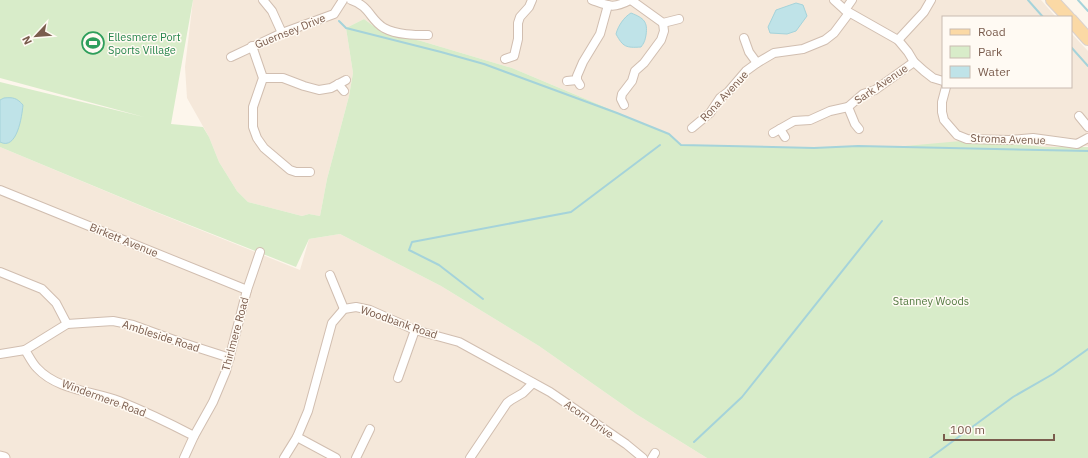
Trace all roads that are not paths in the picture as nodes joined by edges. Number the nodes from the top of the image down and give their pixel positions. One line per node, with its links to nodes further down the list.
1 (263, 0): 17 (street)
2 (343, 0): 17 (street, Guernsey Drive)
3 (351, 0): 18 (street)
4 (532, 0): 24 (street)
5 (592, 0): 11 (street)
6 (630, 0): 11 (street); 16 (street)
7 (834, 0): 12 (street)
8 (852, 0): 12 (street, Rona Avenue)
9 (931, 0): 21 (street)
10 (1052, 0): 13 (main road)
11 (608, 5): 29 (street)
12 (847, 12): 21 (street); 26 (street, Rona Avenue)
13 (1067, 16)
14 (679, 19): 16 (street)
15 (1072, 21): 20 (main road)
16 (663, 23): 34 (street)
17 (282, 34): 22 (street, Guernsey Drive)
18 (428, 35)
19 (744, 38): 26 (street, Rona Avenue)
20 (1088, 39)
21 (898, 40): 25 (street)
22 (252, 46): 23 (street, Guernsey Drive); 27 (street)
23 (231, 57)
24 (505, 59)
25 (914, 62): 30 (street); 35 (street, Sark Avenue)
26 (756, 63): 38 (street, Rona Avenue)
27 (263, 78): 31 (street); 44 (street)
28 (346, 80): 31 (street)
29 (567, 81)
30 (942, 81)
31 (338, 84): 33 (street)
32 (946, 88): 43 (street, Stroma Avenue)
33 (344, 91)
34 (619, 101)
35 (848, 106): 39 (street, Sark Avenue); 40 (street, Sark Avenue)
36 (1079, 116): 37 (street)
37 (1088, 127)
38 (692, 128)
39 (780, 129): 41 (street, Sark Avenue); 42 (street)
40 (859, 129)
41 (773, 133)
42 (785, 137)
43 (1088, 138)
44 (310, 172)
45 (0, 190): 49 (street, Birkett Avenue)
46 (260, 252): 49 (street, Thirlmere Road)
47 (0, 272): 51 (street)
48 (330, 275): 50 (street)
49 (247, 290): 55 (street, Thirlmere Road)
50 (344, 309): 52 (street, Woodbank Road); 60 (street, Woodbank Road)
51 (67, 324): 53 (street, Ambleside Road); 55 (street, Ambleside Road)
52 (415, 330): 56 (street); 57 (street, Woodbank Road)
53 (25, 350): 54 (street); 59 (street, Windermere Road)
54 (0, 354)
55 (230, 358): 59 (street, Thirlmere Road)
56 (399, 378)
57 (533, 382): 62 (street); 68 (street, Acorn Drive)
58 (370, 429): 67 (street)
59 (194, 436): 64 (street, Thirlmere Road)
60 (297, 437): 65 (street, Woodbank Road); 66 (street)
61 (0, 457): 63 (street)
62 (474, 457)
63 (4, 458)
64 (184, 458)
65 (284, 458)
66 (336, 458)
67 (356, 458)
68 (643, 458)

